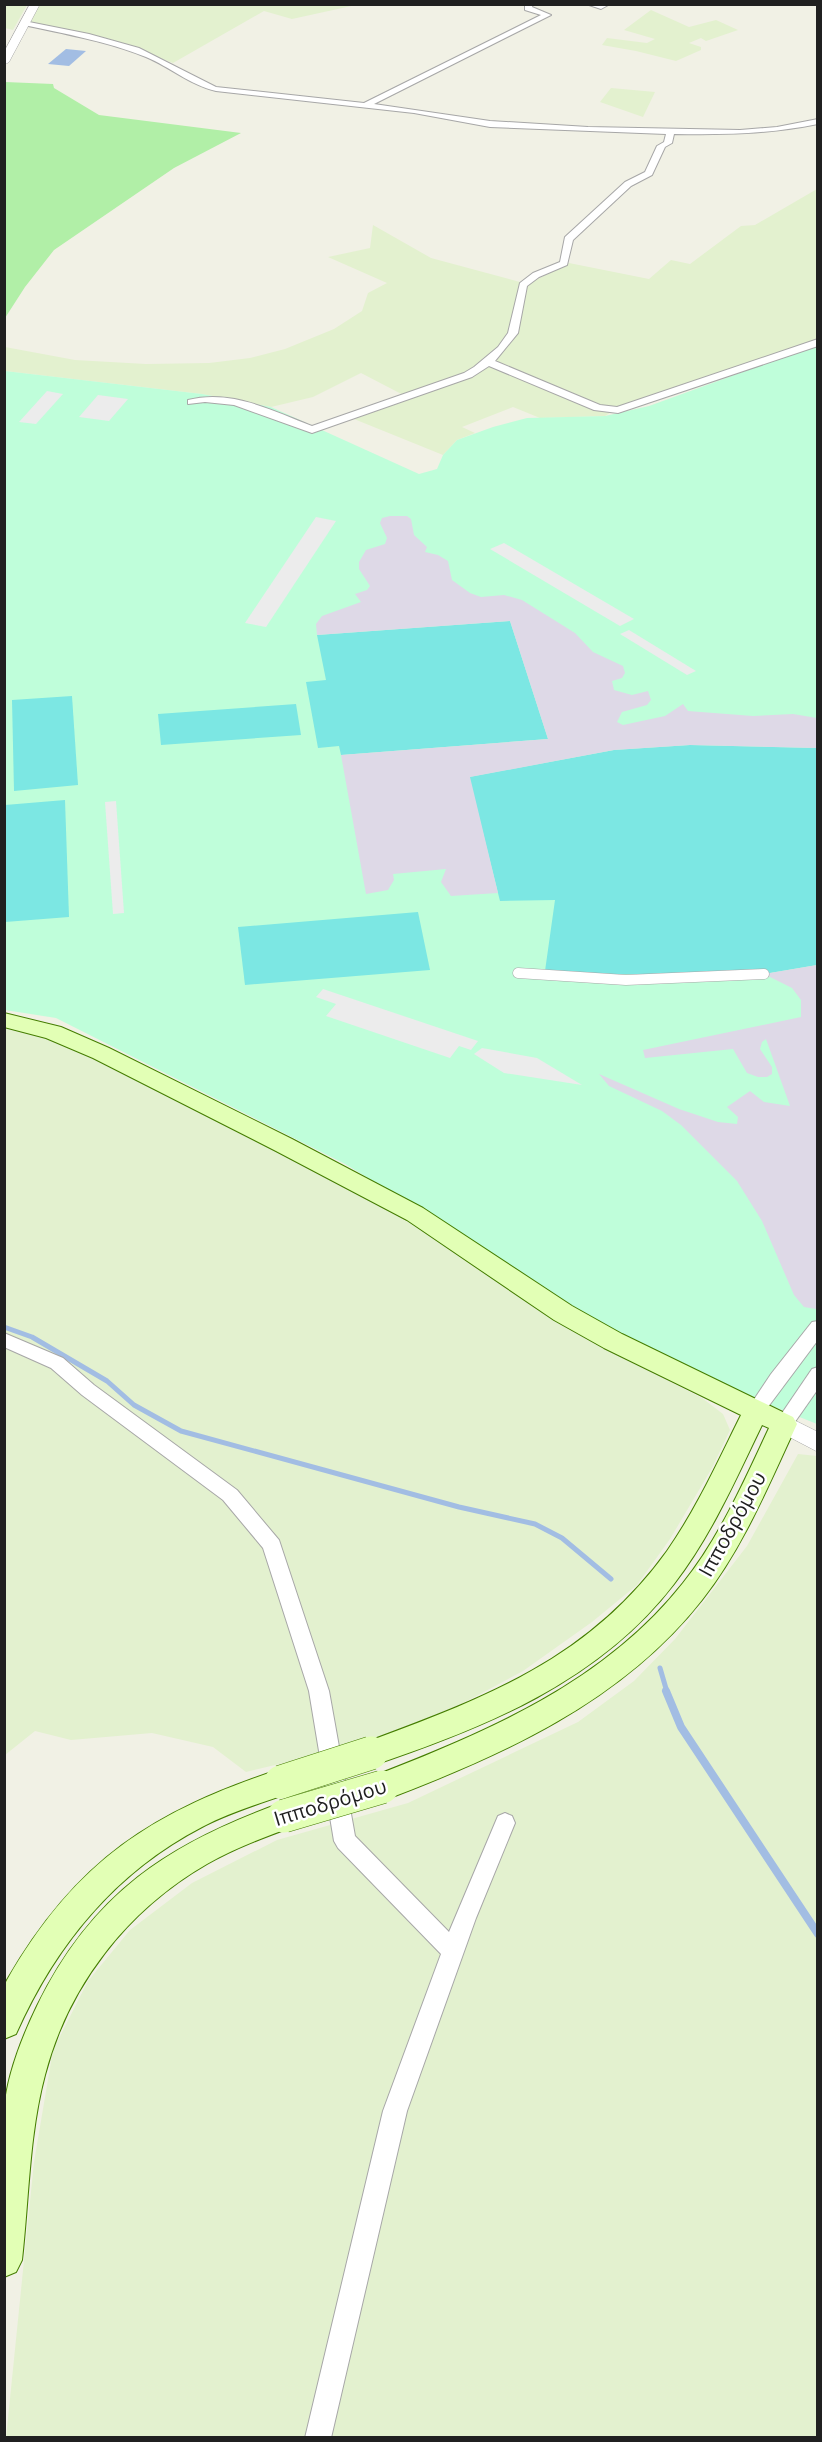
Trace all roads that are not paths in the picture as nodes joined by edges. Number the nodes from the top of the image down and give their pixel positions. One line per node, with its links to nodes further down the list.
1 (35, 4): 5 (street)
2 (529, 4): 7 (street)
3 (589, 4): 4 (street)
4 (607, 4)
5 (27, 23): 6 (street); 7 (street)
6 (5, 61)
7 (363, 107): 9 (street)
8 (818, 122): 9 (street)
9 (670, 133): 11 (street)
10 (818, 342): 11 (street)
11 (489, 362): 12 (street)
12 (192, 402)
13 (518, 974): 14 (street)
14 (764, 974)
15 (4, 1020): 19 (main road)
16 (818, 1327): 19 (street)
17 (4, 1339): 23 (street)
18 (818, 1374): 20 (street)
19 (756, 1410): 20 (main road); 24 (main road, Ιπποδρόμου, bridge)
20 (784, 1424): 21 (street); 25 (main road, Ιπποδρόμου, bridge)
21 (818, 1443)
22 (505, 1822): 23 (street)
23 (453, 1950): 26 (street)
24 (4, 2024)
25 (4, 2260)
26 (318, 2438)

